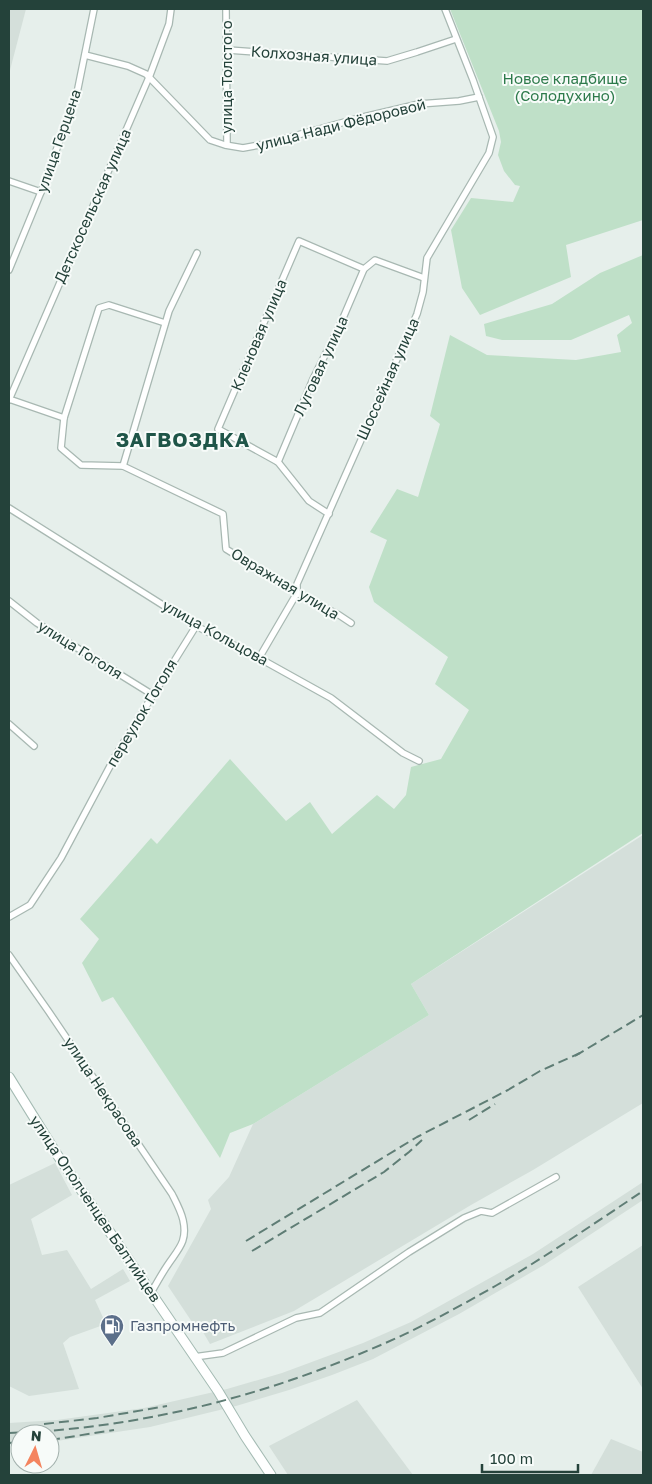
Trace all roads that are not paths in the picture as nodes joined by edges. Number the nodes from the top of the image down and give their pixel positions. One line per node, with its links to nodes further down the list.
1 (94, 9): 7 (street, улица Герцена)
2 (171, 9): 8 (street, Детскосельская улица)
3 (226, 9): 6 (street, улица Толстого)
4 (445, 9): 5 (street, Шоссейная улица)
5 (456, 39): 6 (street, Колхозная улица); 9 (street, Шоссейная улица)
6 (228, 50): 10 (street, улица Толстого)
7 (85, 54): 8 (street, улица Нади Фёдоровой); 12 (street, улица Герцена)
8 (149, 78): 10 (street, улица Нади Фёдоровой); 18 (street, Детскосельская улица)
9 (479, 97): 10 (street, улица Нади Фёдоровой); 16 (street, Шоссейная улица)
10 (227, 145)
11 (9, 181): 12 (street)
12 (42, 192): 15 (street, улица Герцена)
13 (197, 253): 17 (street)
14 (364, 269): 16 (street); 20 (street, Луговая улица); 20 (street, Кленовая улица)
15 (9, 270)
16 (424, 278): 23 (street, Шоссейная улица)
17 (165, 323): 19 (street); 21 (street)
18 (9, 399): 19 (street)
19 (64, 418): 21 (street, Овражная улица)
20 (278, 462): 23 (street)
21 (123, 466): 24 (street, Овражная улица)
22 (9, 508): 27 (street, улица Кольцова)
23 (329, 514): 24 (street, Шоссейная улица)
24 (297, 594): 26 (street, Овражная улица); 28 (street, Шоссейная улица)
25 (9, 601): 29 (street, улица Гоголя)
26 (351, 623)
27 (196, 626): 28 (street, улица Кольцова); 29 (street, переулок Гоголя)
28 (259, 658): 32 (street, улица Кольцова)
29 (153, 695): 33 (street, переулок Гоголя)
30 (9, 724): 31 (street)
31 (34, 746)
32 (419, 762)
33 (9, 917)
34 (9, 955): 37 (street, улица Некрасова)
35 (9, 1077): 37 (main road, улица Ополченцев Балтийцев)
36 (556, 1177): 38 (street)
37 (151, 1293): 38 (main road, улица Ополченцев Балтийцев)
38 (194, 1357): 39 (main road, улица Ополченцев Балтийцев)
39 (272, 1475)

